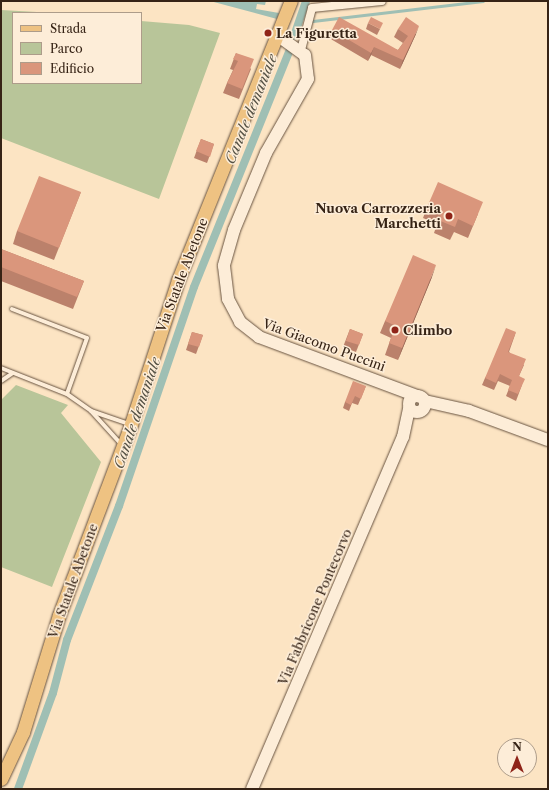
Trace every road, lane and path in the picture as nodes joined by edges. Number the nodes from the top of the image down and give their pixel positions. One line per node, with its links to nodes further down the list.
1 (291, 1): 3 (main road, Via Statale Abetone)
2 (382, 1): 4 (street)
3 (280, 32): 4 (street); 12 (main road, Via Statale Abetone)
4 (299, 48): 10 (street, Via Giacomo Puccini)
5 (12, 309): 9 (lane)
6 (1, 368): 7 (lane)
7 (13, 373): 8 (lane); 9 (lane)
8 (1, 382)
9 (67, 394): 11 (lane)
10 (417, 406): 13 (street, Via Giacomo Puccini); 16 (street, Via Fabbricone Pontecorvo)
11 (92, 411): 12 (lane); 14 (lane)
12 (131, 424): 14 (main road, Via Statale Abetone)
13 (548, 440)
14 (123, 446): 15 (main road, Via Statale Abetone)
15 (1, 779)
16 (252, 789)

